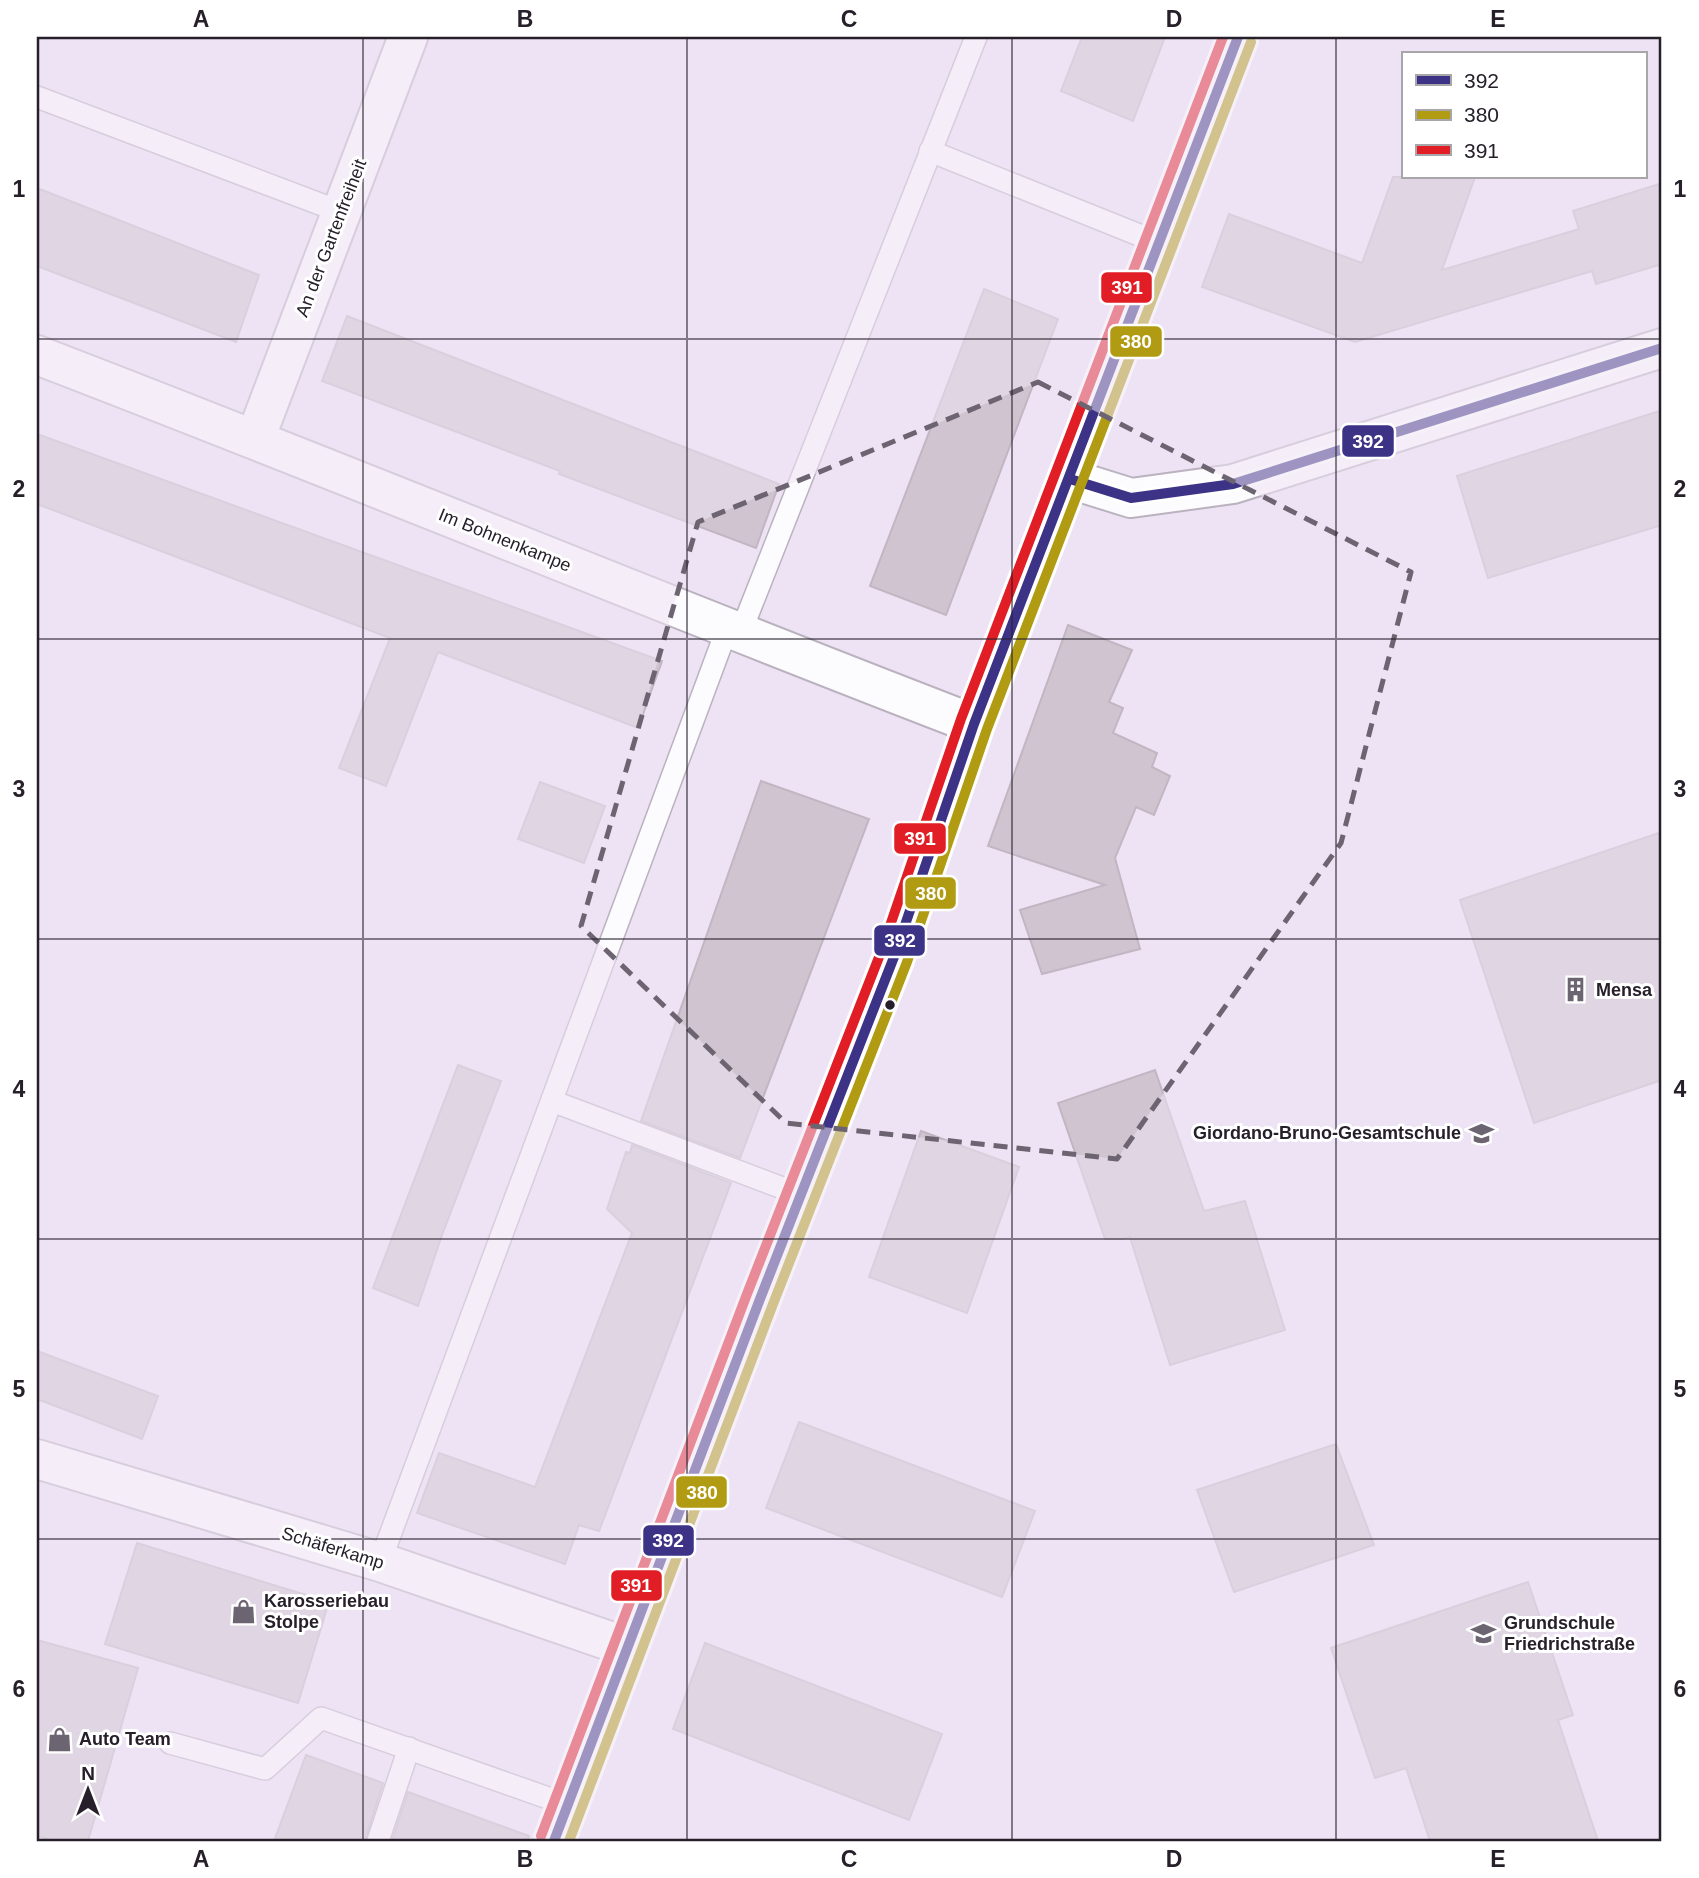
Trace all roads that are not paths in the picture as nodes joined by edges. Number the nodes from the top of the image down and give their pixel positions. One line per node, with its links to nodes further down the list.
1 (408, 37): 6 (street, An der Gartenfreiheit)
2 (976, 37): 5 (lane)
3 (1238, 37): 7 (main road)
4 (37, 97): 6 (lane)
5 (930, 151): 7 (lane); 12 (lane)
6 (341, 212): 10 (street, An der Gartenfreiheit)
7 (1159, 243): 11 (main road)
8 (1662, 348): 11 (street)
9 (37, 355): 10 (street, Im Bohnenkampe)
10 (255, 439): 12 (street, Im Bohnenkampe)
11 (1070, 479): 13 (main road)
12 (733, 631): 13 (street, Im Bohnenkampe); 14 (lane)
13 (974, 724): 15 (main road)
14 (552, 1101): 15 (lane); 17 (lane)
15 (801, 1195): 18 (main road)
16 (37, 1459): 17 (street, Schäferkamp)
17 (380, 1562): 18 (street, Schäferkamp)
18 (627, 1647): 21 (main road)
19 (170, 1743): 20 (lane)
20 (409, 1748): 21 (lane); 22 (lane)
21 (568, 1805): 23 (main road)
22 (378, 1841)
23 (554, 1841)

